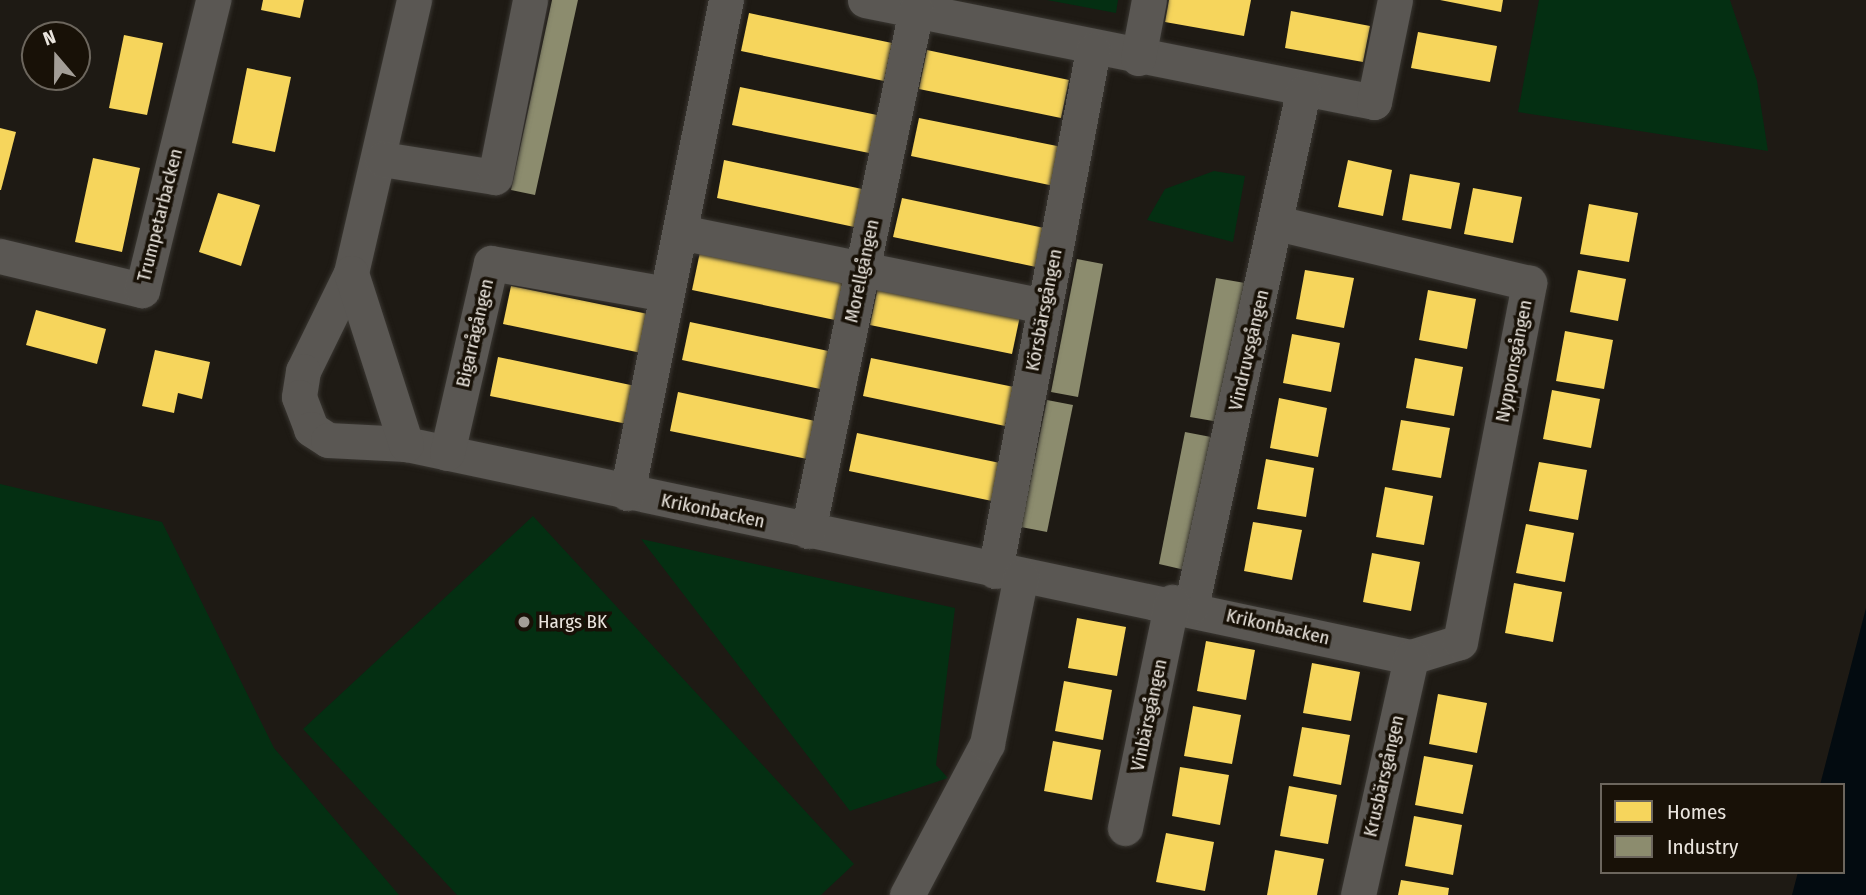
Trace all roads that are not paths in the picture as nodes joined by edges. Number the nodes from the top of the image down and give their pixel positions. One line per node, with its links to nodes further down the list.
1 (213, 0): 14 (street, Trumpetarbacken)
2 (414, 0): 11 (street, Krikonbacken)
3 (530, 0): 11 (street)
4 (726, 0): 13 (street)
5 (1149, 0): 9 (street)
6 (1395, 0): 10 (street)
7 (887, 3): 8 (street); 15 (street, Morellgången)
8 (1093, 50): 9 (street); 18 (street, Körsbärsgången)
9 (1138, 58): 10 (street)
10 (1303, 92): 12 (street, Vindruvsgången)
11 (382, 159): 16 (street, Krikonbacken)
12 (1278, 223): 24 (street, Vindruvsgången); 25 (street, Nypponsgången)
13 (680, 232): 15 (street); 17 (street)
14 (0, 256)
15 (862, 269): 18 (street); 22 (street, Morellgången)
16 (351, 273): 19 (street); 19 (street, Krikonbacken)
17 (666, 294): 20 (street, Bigarrågången); 21 (street)
18 (1045, 306): 23 (street, Körsbärsgången)
19 (406, 444): 20 (street, Krikonbacken)
20 (447, 453): 21 (street, Krikonbacken)
21 (627, 493): 22 (street, Krikonbacken)
22 (808, 531): 23 (street, Krikonbacken)
23 (1008, 574): 24 (street, Krikonbacken); 27 (street)
24 (1182, 605): 25 (street, Krikonbacken); 26 (street, Vinbärsgången)
25 (1411, 657): 28 (street, Krusbärsgången)
26 (1125, 828)
27 (913, 883)
28 (1358, 895)

